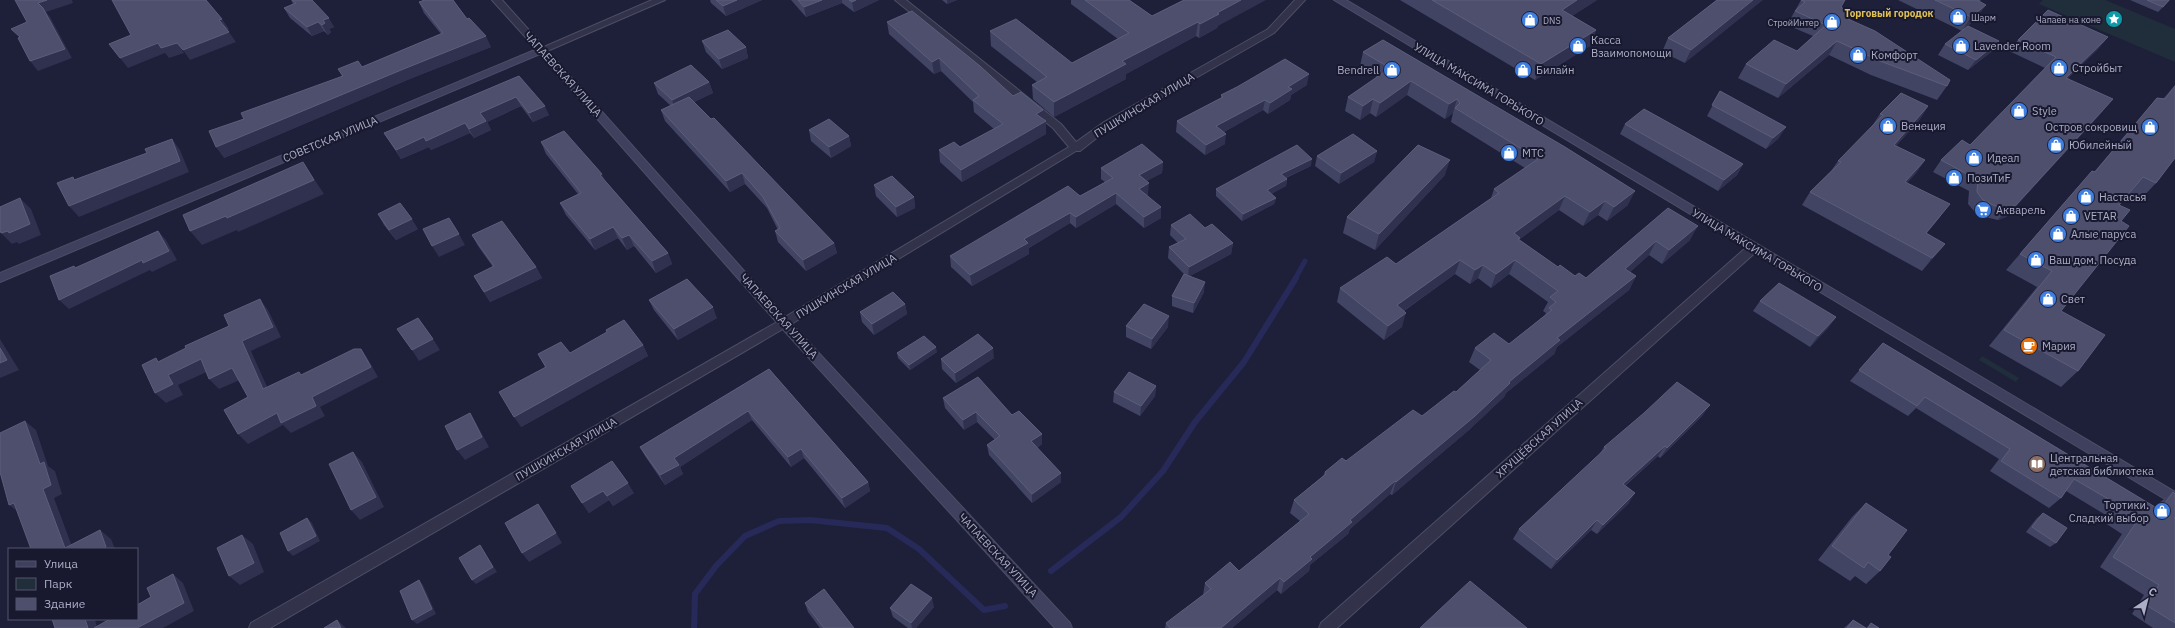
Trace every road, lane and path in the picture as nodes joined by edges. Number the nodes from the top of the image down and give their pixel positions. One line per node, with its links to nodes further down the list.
1 (497, 0): 6 (street, ЧАПАЕВСКАЯ УЛИЦА)
2 (660, 0): 6 (street, СОВЕТСКАЯ УЛИЦА)
3 (900, 0): 7 (street)
4 (1300, 0): 7 (street, ПУШКИНСКАЯ УЛИЦА)
5 (1339, 0): 8 (main road, УЛИЦА МАКСИМА ГОРЬКОГО)
6 (542, 50): 9 (main road, СОВЕТСКАЯ УЛИЦА); 10 (main road, ЧАПАЕВСКАЯ УЛИЦА)
7 (1076, 148): 10 (street, ПУШКИНСКАЯ УЛИЦА)
8 (1753, 248): 11 (main road, УЛИЦА МАКСИМА ГОРЬКОГО); 14 (street, ХРУЩЁВСКАЯ УЛИЦА)
9 (0, 278)
10 (784, 323): 12 (street, ПУШКИНСКАЯ УЛИЦА); 13 (main road, ЧАПАЕВСКАЯ УЛИЦА)
11 (2175, 499)
12 (256, 628)
13 (1064, 628)
14 (1326, 628)

